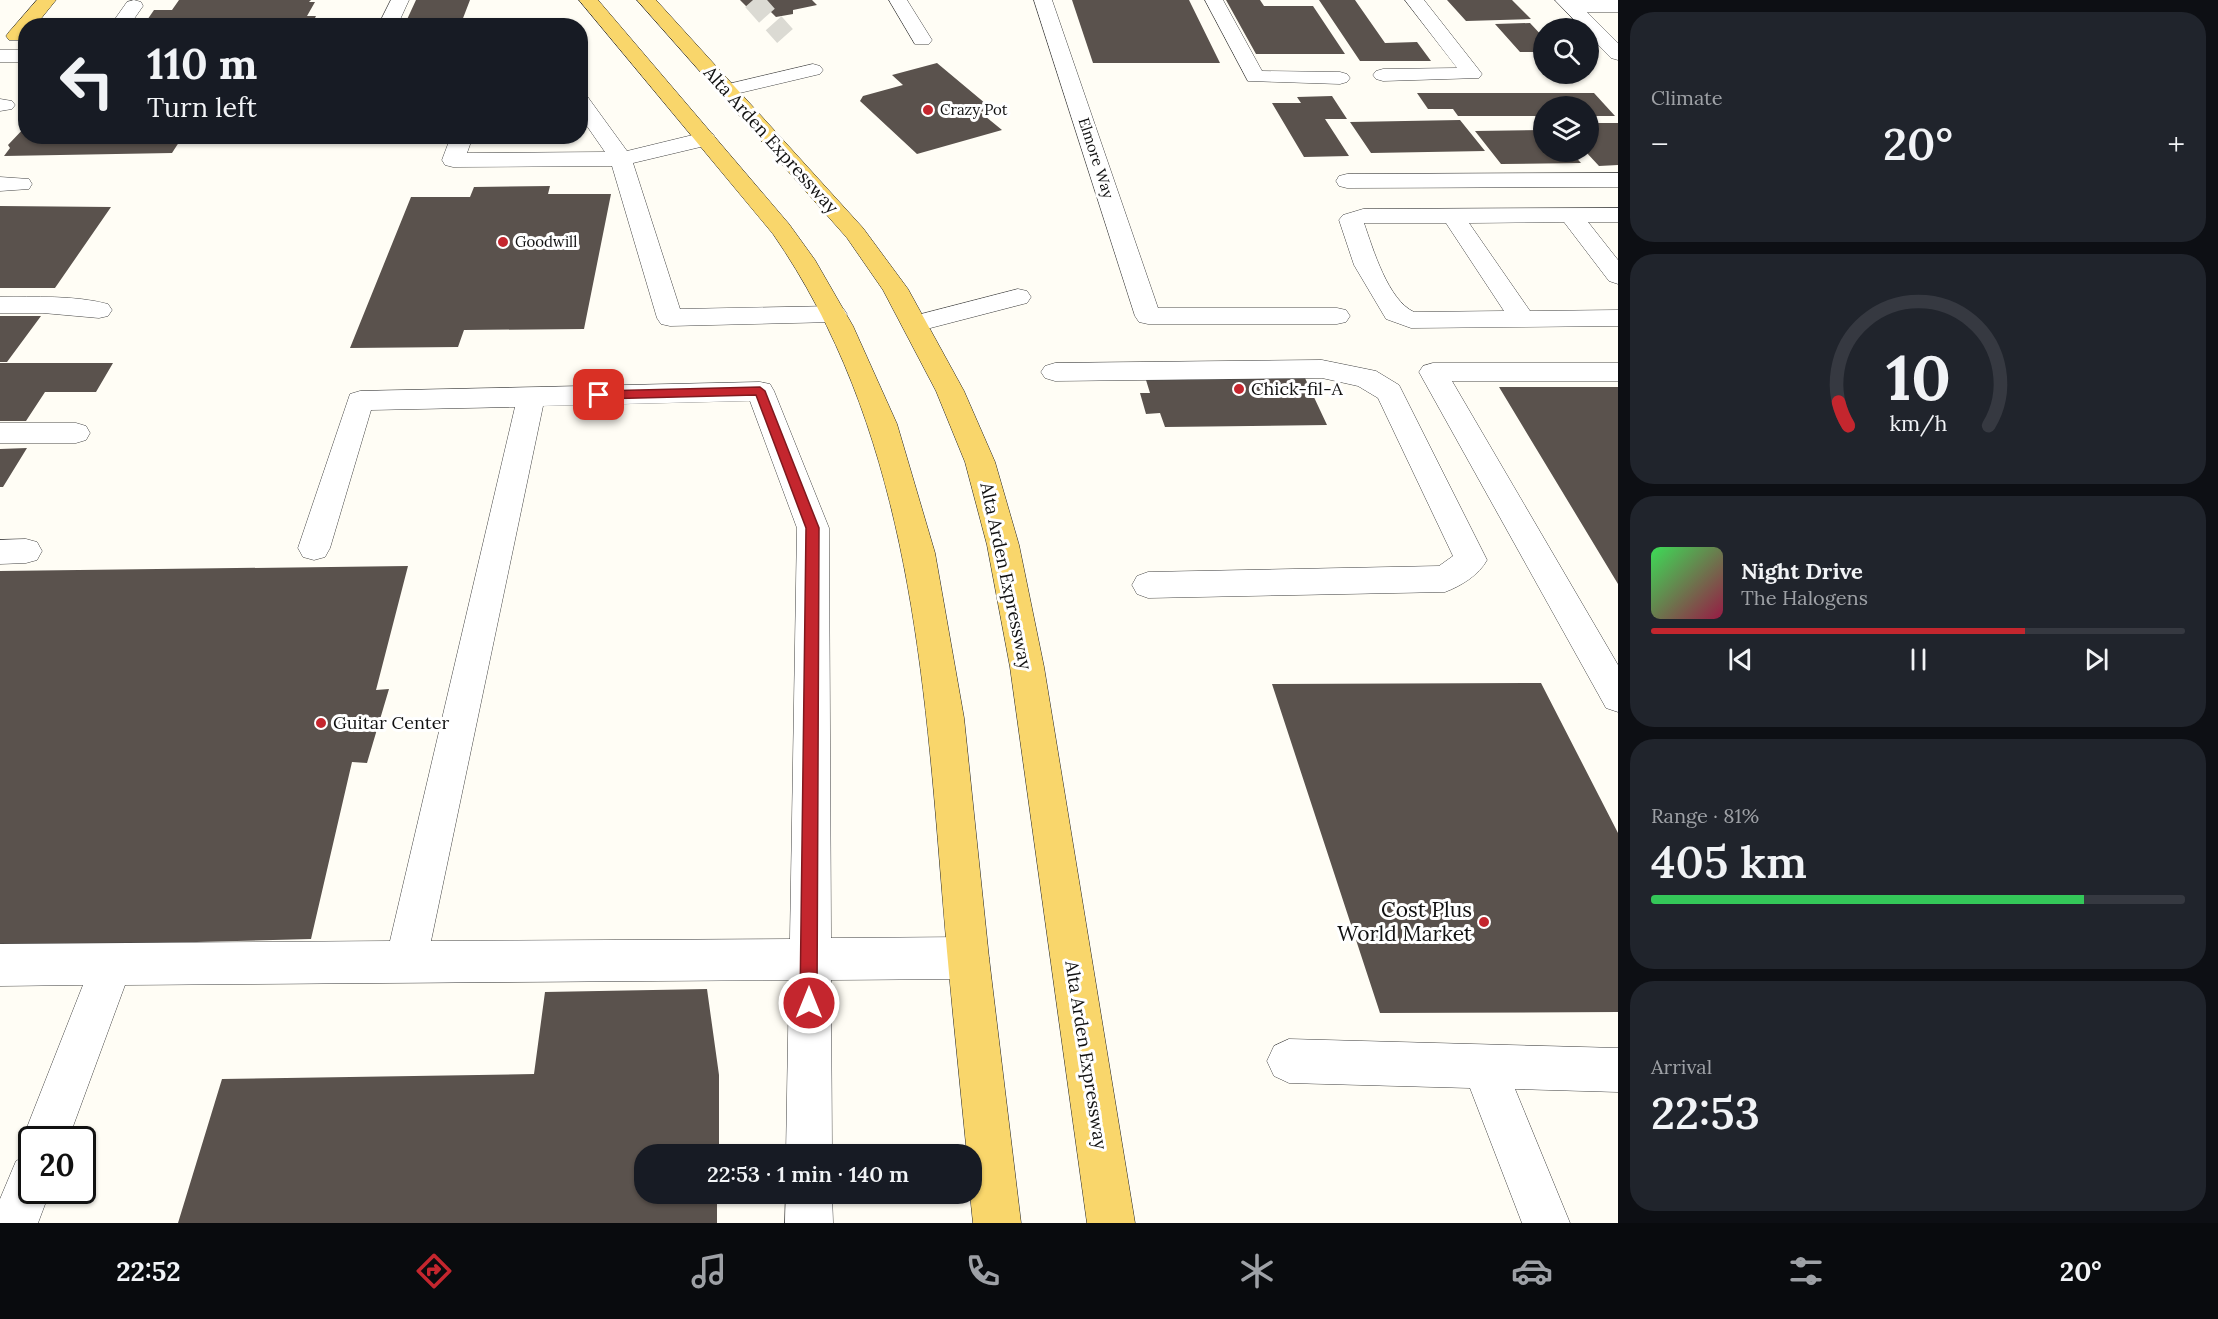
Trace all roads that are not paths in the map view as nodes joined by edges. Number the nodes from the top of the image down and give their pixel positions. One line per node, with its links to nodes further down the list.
1 (47, 0): 13 (main road)
2 (65, 0): 14 (main road)
3 (400, 0): 16 (street)
4 (588, 0): 27 (main road)
5 (646, 0): 25 (main road, Alta Arden Expressway)
6 (898, 0): 18 (street)
7 (1043, 0): 40 (street, Elmore Way)
8 (1214, 0): 24 (street)
9 (1414, 0): 23 (street)
10 (1567, 3): 12 (street); 20 (street)
11 (135, 6): 15 (street)
12 (1618, 6)
13 (34, 18)
14 (41, 18)
15 (125, 18)
16 (391, 18)
17 (18, 37): 19 (main road)
18 (922, 40)
19 (0, 54): 21 (street)
20 (1618, 54)
21 (18, 55)
22 (813, 70): 25 (street)
23 (1383, 75)
24 (1340, 78)
25 (727, 90): 43 (main road, Alta Arden Expressway)
26 (588, 112): 29 (street)
27 (705, 139): 29 (street); 39 (main road)
28 (459, 144): 29 (street)
29 (621, 159): 39 (street)
30 (1618, 180): 31 (street)
31 (1347, 181)
32 (1618, 215): 34 (street)
33 (1453, 216): 34 (street); 42 (street); 42 (street)
34 (1571, 216): 35 (street)
35 (1618, 276)
36 (1018, 297): 43 (street)
37 (0, 305): 38 (street)
38 (99, 310)
39 (834, 314): 52 (main road)
40 (1337, 316)
41 (1618, 318): 42 (street)
42 (1523, 319)
43 (915, 324): 65 (main road, Alta Arden Expressway)
44 (1055, 372): 50 (street)
45 (1618, 372): 51 (street)
46 (531, 397): 49 (street); 53 (street); 54 (street)
47 (76, 433): 48 (street)
48 (0, 434)
49 (314, 548)
50 (1148, 585)
51 (1618, 697)
52 (968, 958): 53 (street); 64 (main road)
53 (809, 959): 54 (street); 61 (street)
54 (405, 962): 55 (street)
55 (112, 964): 56 (street); 60 (street)
56 (0, 965)
57 (1289, 1060): 58 (street)
58 (1484, 1066): 59 (street); 66 (street)
59 (1618, 1070)
60 (50, 1126)
61 (809, 1144)
62 (809, 1204): 63 (street)
63 (809, 1223)
64 (997, 1223)
65 (1111, 1223)
66 (1546, 1223)

